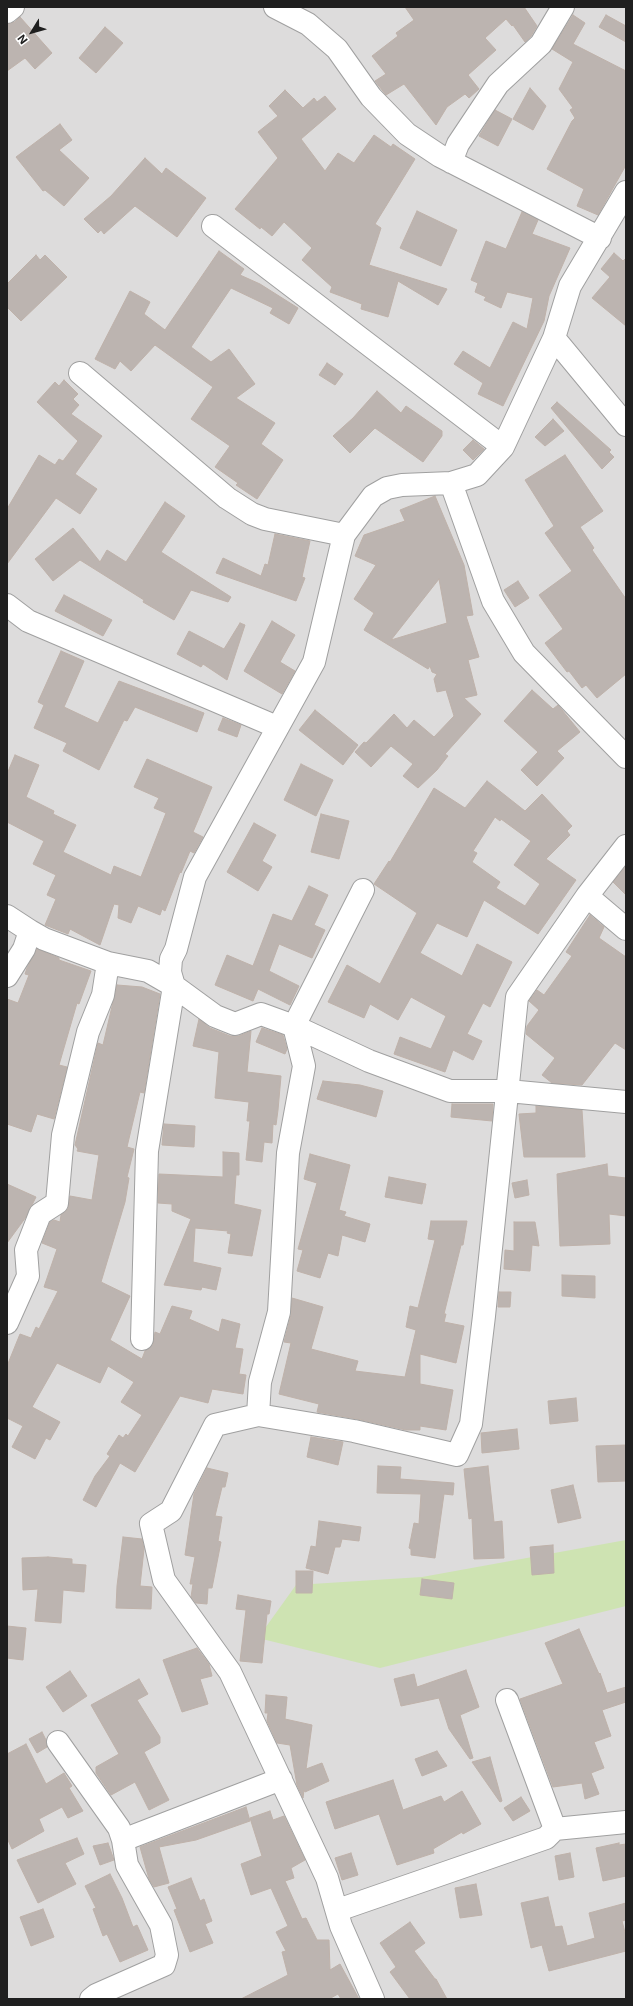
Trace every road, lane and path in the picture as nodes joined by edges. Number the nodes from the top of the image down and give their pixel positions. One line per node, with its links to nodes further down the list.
1 (12, 7): 4 (street)
2 (275, 7): 5 (street)
3 (563, 7): 5 (street)
4 (7, 12)
5 (451, 162): 8 (street)
6 (626, 192): 8 (street)
7 (213, 226): 12 (street)
8 (600, 238): 9 (street)
9 (554, 338): 11 (street); 12 (street)
10 (80, 373): 14 (street)
11 (626, 425)
12 (503, 447): 13 (street)
13 (451, 483): 14 (street); 17 (street)
14 (344, 535): 16 (street)
15 (7, 605): 16 (street)
16 (277, 727): 26 (street)
17 (626, 757)
18 (626, 846): 20 (street)
19 (363, 890): 27 (street)
20 (587, 896): 22 (street); 28 (street)
21 (7, 916): 23 (street)
22 (626, 929)
23 (30, 931): 24 (street); 25 (street)
24 (108, 963): 26 (street); 30 (street)
25 (7, 976)
26 (174, 986): 27 (street); 31 (street)
27 (294, 1026): 28 (street); 32 (street)
28 (508, 1091): 29 (street); 32 (street)
29 (626, 1102)
30 (7, 1323)
31 (142, 1339)
32 (258, 1415): 35 (street)
33 (507, 1700): 37 (street)
34 (58, 1742): 38 (street)
35 (281, 1779): 38 (street); 39 (street)
36 (626, 1822): 37 (street)
37 (555, 1829): 39 (street)
38 (122, 1840): 40 (street)
39 (338, 1910): 41 (street)
40 (91, 1999)
41 (373, 1999)

